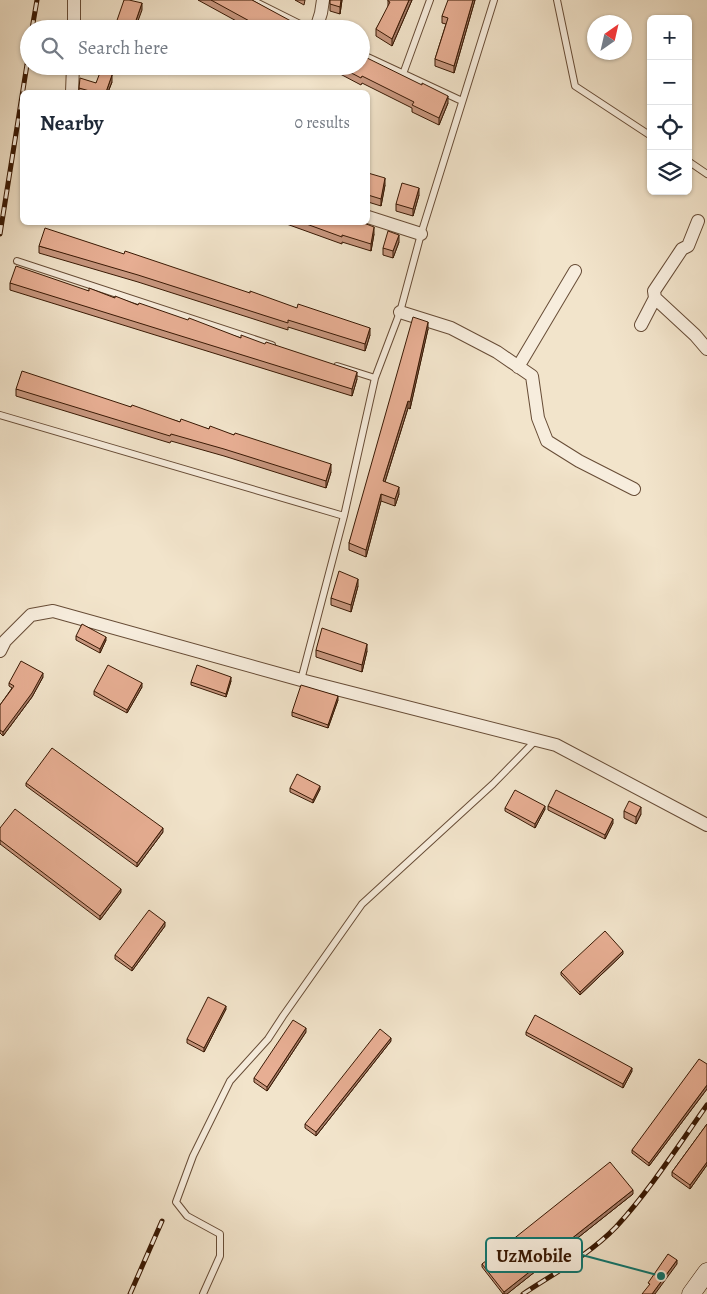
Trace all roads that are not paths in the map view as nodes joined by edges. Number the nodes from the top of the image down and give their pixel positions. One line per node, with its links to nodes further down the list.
1 (74, 0): 7 (street)
2 (252, 0): 8 (lane)
3 (323, 0): 9 (street)
4 (430, 0): 11 (lane)
5 (494, 0): 14 (lane)
6 (557, 0): 15 (lane)
7 (74, 20)
8 (292, 20)
9 (319, 20)
10 (370, 58): 11 (lane)
11 (403, 74): 14 (lane)
12 (73, 75): 13 (street)
13 (72, 90)
14 (462, 102): 20 (lane)
15 (647, 133)
16 (692, 164): 17 (lane)
17 (707, 174)
18 (370, 219): 20 (street)
19 (698, 221): 23 (street)
20 (422, 234): 24 (lane)
21 (17, 261): 26 (lane)
22 (574, 270): 29 (street)
23 (655, 298): 25 (street); 27 (street)
24 (400, 312): 29 (street); 30 (lane)
25 (642, 325)
26 (281, 348)
27 (707, 348)
28 (328, 363): 30 (lane)
29 (518, 367): 32 (street)
30 (376, 378): 33 (lane)
31 (0, 415): 33 (lane)
32 (634, 489)
33 (344, 516): 35 (lane)
34 (0, 650): 35 (street)
35 (301, 680): 36 (street)
36 (536, 739): 37 (street); 39 (lane)
37 (707, 824)
38 (707, 1272): 40 (main road)
39 (203, 1294)
40 (691, 1294)

